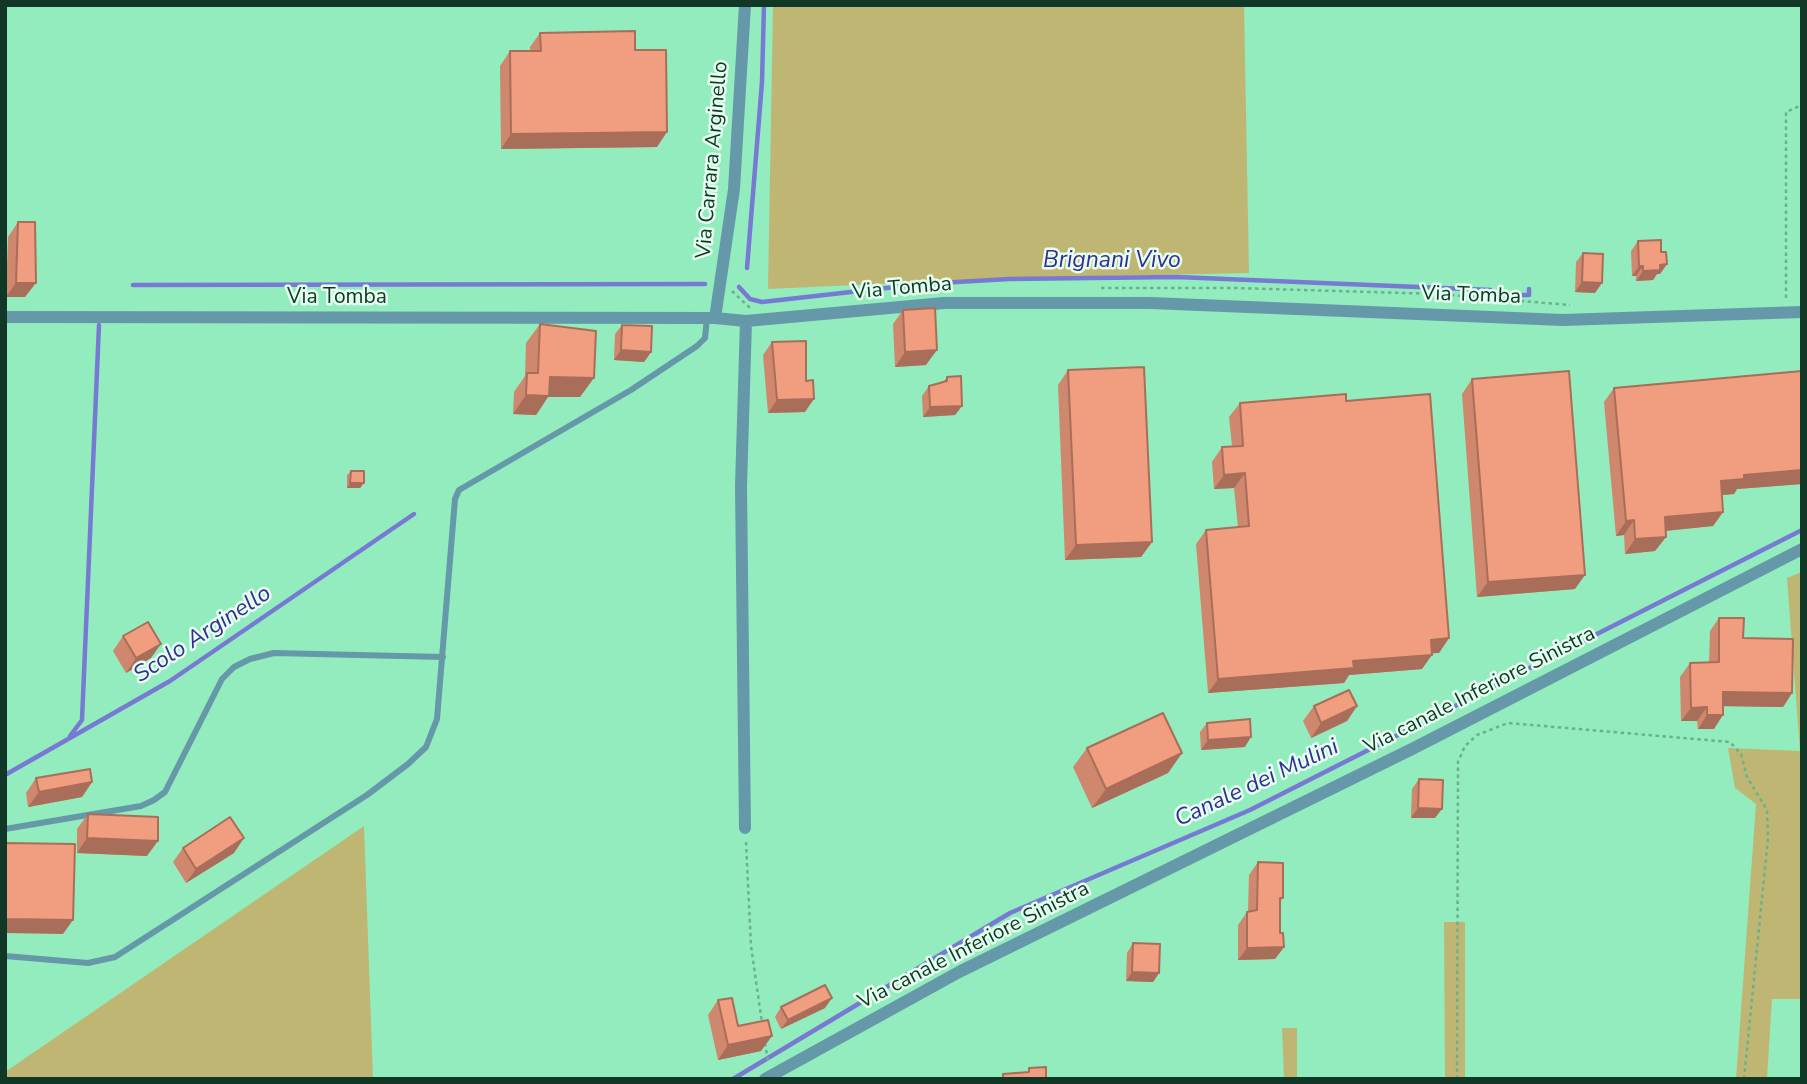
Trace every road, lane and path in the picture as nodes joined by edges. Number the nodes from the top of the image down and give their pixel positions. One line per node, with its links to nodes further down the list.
1 (745, 5): 3 (street, Via Carrara Arginello)
2 (1802, 106): 6 (path)
3 (721, 274): 7 (path); 10 (street, Via Carrara Arginello)
4 (1099, 288): 5 (path)
5 (1574, 305)
6 (1780, 305)
7 (755, 310)
8 (1802, 312): 11 (street, Via Tomba)
9 (5, 317): 10 (street, Via Tomba)
10 (711, 318): 11 (street, Via Tomba); 13 (lane)
11 (746, 321): 14 (street)
12 (1802, 549): 20 (street, Via canale Inferiore Sinistra)
13 (443, 657): 15 (lane); 16 (lane)
14 (745, 828): 17 (path)
15 (5, 829)
16 (5, 956)
17 (762, 1025)
18 (764, 1037): 19 (path)
19 (768, 1062)
20 (765, 1079)
21 (1457, 1079): 22 (path)
22 (1744, 1079)

